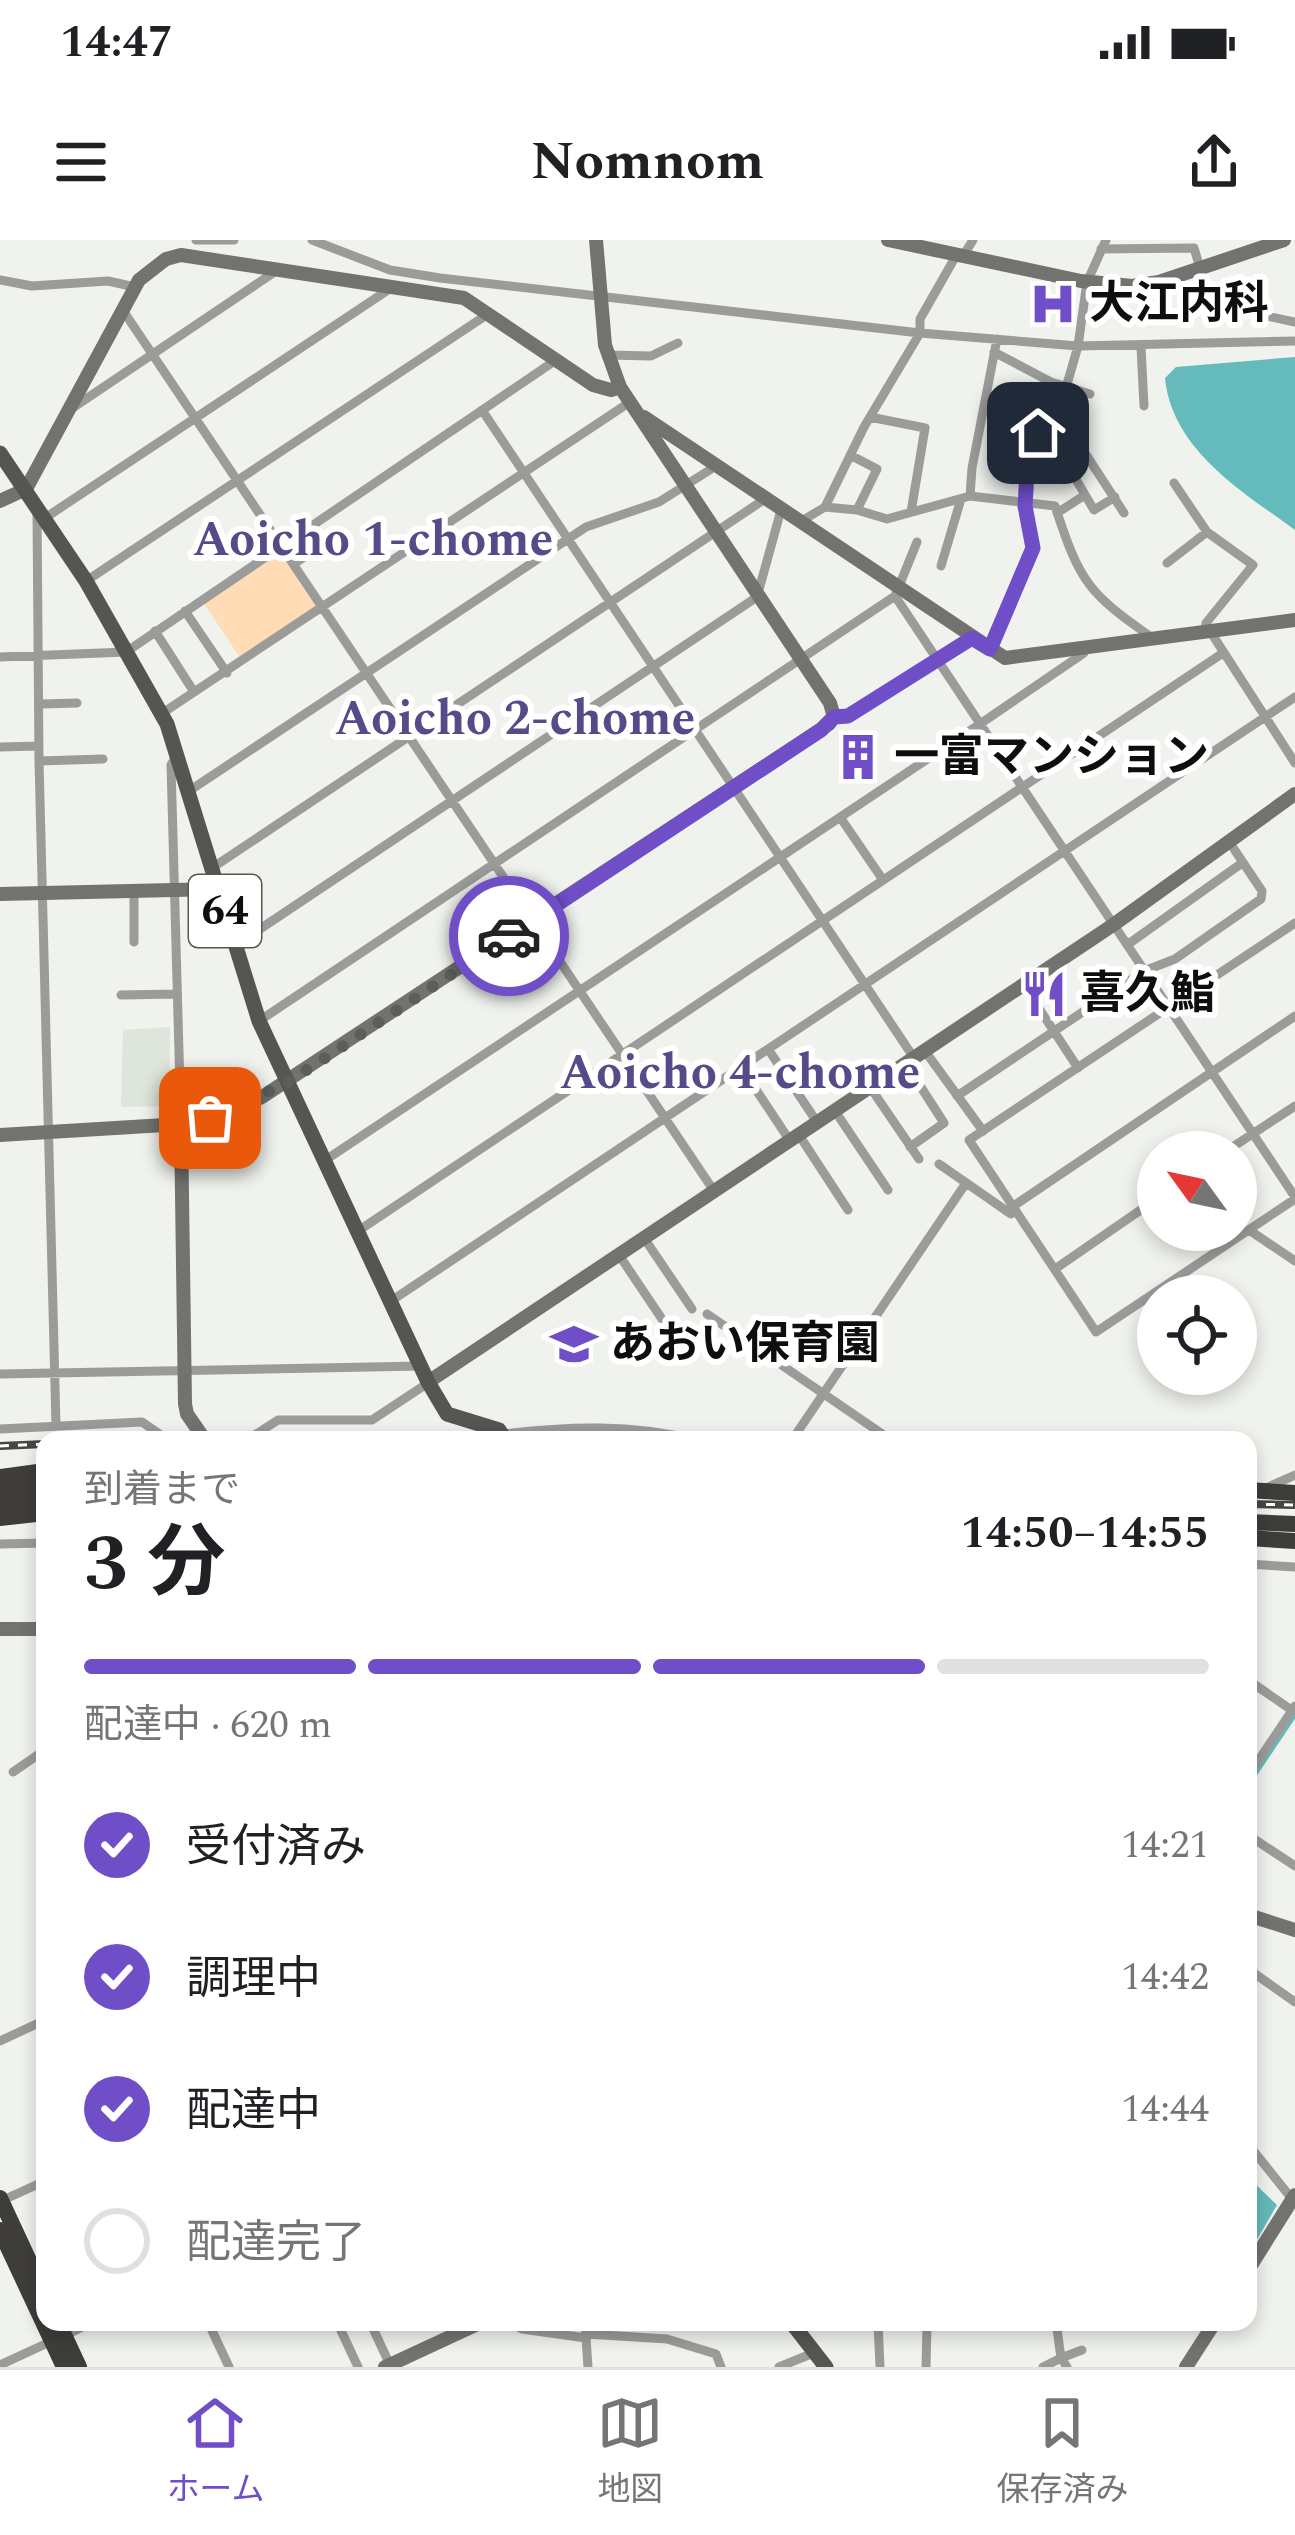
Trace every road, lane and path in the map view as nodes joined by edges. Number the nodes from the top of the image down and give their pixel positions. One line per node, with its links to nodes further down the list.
1 (196, 240): 2 (street)
2 (234, 240)
3 (312, 240): 17 (street)
4 (596, 240): 17 (street)
5 (888, 240): 9 (street)
6 (973, 240): 9 (street)
7 (1284, 240): 11 (street)
8 (1103, 245): 11 (street); 14 (street)
9 (960, 255): 14 (street); 21 (street)
10 (281, 268): 15 (street); 16 (street); 29 (street)
11 (1200, 268): 12 (street)
12 (1169, 279): 14 (street); 20 (street)
13 (0, 280): 15 (street)
14 (1087, 282): 25 (street)
15 (135, 287): 18 (street)
16 (391, 288): 19 (street); 39 (street)
17 (599, 295): 21 (street); 28 (street)
18 (122, 309): 29 (street); 36 (street)
19 (488, 314): 30 (street); 46 (street)
20 (1295, 322)
21 (920, 333): 22 (street); 38 (street)
22 (997, 339): 25 (street); 27 (street)
23 (1295, 340): 26 (street)
24 (678, 343): 28 (street)
25 (1078, 346): 26 (street); 32 (street)
26 (1141, 347): 34 (street)
27 (994, 352): 32 (street); 51 (street)
28 (608, 355): 31 (street)
29 (152, 356): 36 (street); 39 (street)
30 (556, 360): 31 (street); 37 (street)
31 (620, 387): 35 (street)
32 (1064, 387): 33 (street); 55 (street)
33 (1090, 394)
34 (1144, 406)
35 (633, 407): 44 (street); 45 (street); 48 (street)
36 (69, 410): 49 (street)
37 (482, 410): 45 (street); 69 (street)
38 (870, 417): 42 (street); 60 (street)
39 (196, 418): 46 (street); 59 (street)
40 (0, 453): 49 (main road, 64)
41 (1085, 453): 52 (street)
42 (850, 455): 56 (street); 58 (street)
43 (1064, 459): 50 (street)
44 (716, 466): 48 (street); 53 (street)
45 (521, 474): 67 (street); 78 (street)
46 (238, 482): 69 (street); 74 (street)
47 (1174, 484): 65 (street)
48 (685, 487): 64 (street); 67 (street)
49 (26, 489): 54 (street); 59 (main road, 64)
50 (1085, 495): 52 (street); 61 (street)
51 (966, 497): 55 (street); 60 (street); 73 (street)
52 (1115, 497): 62 (street)
53 (765, 499): 57 (street); 64 (street)
54 (0, 501)
55 (1025, 506): 61 (street); 86 (street)
56 (827, 507): 58 (street); 63 (street); 66 (street)
57 (781, 510): 63 (street); 76 (street)
58 (857, 510): 60 (street)
59 (41, 511): 74 (main road, 64); 89 (street)
60 (911, 512)
61 (1057, 513): 84 (street)
62 (1124, 513)
63 (800, 522): 66 (street)
64 (715, 532): 76 (street); 77 (street)
65 (1207, 532): 71 (street); 82 (street)
66 (820, 536): 75 (street)
67 (568, 540): 77 (street); 95 (street)
68 (917, 542): 75 (street)
69 (282, 545): 72 (street); 79 (street)
70 (320, 546): 72 (street)
71 (1167, 563)
72 (294, 564): 78 (street)
73 (941, 566)
74 (86, 581): 87 (main road, 64)
75 (898, 592): 83 (street); 91 (street); 92 (street)
76 (757, 597): 91 (street); 93 (street)
77 (608, 602): 93 (street); 105 (street)
78 (324, 608): 94 (street); 95 (street)
79 (185, 611): 81 (street); 94 (street)
80 (1295, 620): 82 (street)
81 (155, 631): 87 (street); 96 (street)
82 (1208, 632): 84 (street); 88 (street)
83 (972, 638): 86 (street); 92 (street)
84 (1154, 638): 85 (street)
85 (1084, 648): 86 (street); 103 (street)
86 (990, 649)
87 (126, 652): 89 (street); 100 (main road, 64)
88 (1223, 653): 102 (street); 113 (street)
89 (40, 656): 90 (street); 98 (street)
90 (0, 657)
91 (799, 660): 101 (street); 104 (street)
92 (938, 661): 101 (street); 103 (street)
93 (652, 668): 104 (street); 116 (street)
94 (227, 673): 96 (street)
95 (367, 673): 105 (street); 114 (street)
96 (194, 692): 100 (street)
97 (1295, 698): 102 (street)
98 (41, 704): 99 (street); 106 (street)
99 (77, 704)
100 (161, 714): 108 (main road, 64)
101 (834, 717): 112 (street)
102 (1266, 717): 111 (street); 119 (street)
103 (980, 724): 113 (street); 117 (street)
104 (695, 730): 112 (street); 122 (street)
105 (407, 736): 116 (street); 123 (street)
106 (39, 746): 107 (street); 110 (street)
107 (0, 747)
108 (177, 753): 114 (main road, 64); 127 (street)
109 (103, 759): 110 (street)
110 (39, 761): 128 (street)
111 (1295, 763)
112 (735, 787): 120 (street); 130 (street)
113 (1022, 788): 119 (street); 124 (street)
114 (189, 791): 123 (main road, 64)
115 (1295, 794): 118 (street)
116 (452, 801): 122 (street); 136 (street)
117 (840, 817): 120 (street); 124 (street)
118 (1228, 840): 121 (street); 133 (street)
119 (1064, 852): 133 (street); 139 (street)
120 (780, 857): 131 (street); 140 (street)
121 (1241, 863): 135 (street); 137 (street)
122 (494, 865): 130 (street); 145 (street)
123 (212, 868): 125 (main road, 64)
124 (883, 880): 131 (street)
125 (218, 889): 127 (street); 136 (main road, 64)
126 (134, 890): 127 (street); 128 (street); 134 (street)
127 (174, 890): 141 (street)
128 (45, 893): 129 (street); 164 (street)
129 (0, 894)
130 (532, 921): 140 (street); 153 (street)
131 (822, 921): 139 (street); 148 (street)
132 (1295, 923): 143 (street)
133 (1113, 925): 135 (street); 138 (street)
134 (134, 942)
135 (1127, 945): 137 (street)
136 (236, 946): 145 (main road, 64)
137 (1144, 970): 143 (street); 146 (street)
138 (1023, 984): 146 (street); 149 (street)
139 (865, 985): 147 (street); 149 (street)
140 (580, 991): 148 (street); 170 (street)
141 (177, 994): 142 (street); 160 (street)
142 (121, 995)
143 (1169, 1007): 151 (street); 152 (street)
144 (1295, 1016): 152 (street)
145 (259, 1021): 153 (main road, 64)
146 (1053, 1030): 151 (street); 155 (street)
147 (768, 1049): 150 (street); 159 (street)
148 (622, 1055): 158 (street); 180 (street)
149 (915, 1058): 154 (street); 155 (street); 168 (street)
150 (741, 1067): 158 (street); 166 (street)
151 (1078, 1068): 161 (street)
152 (1213, 1071): 162 (street); 176 (street)
153 (287, 1083): 160 (street); 170 (main road, 64)
154 (870, 1087): 157 (street); 168 (street)
155 (957, 1096): 161 (street)
156 (1295, 1106): 163 (street)
157 (835, 1111): 159 (street); 173 (street)
158 (664, 1119): 174 (street); 187 (street)
159 (818, 1122): 166 (street)
160 (181, 1124): 164 (street); 191 (street)
161 (983, 1131): 176 (street)
162 (1251, 1131)
163 (1255, 1131)
164 (50, 1134): 165 (street); 192 (street)
165 (0, 1135)
166 (794, 1138): 174 (street); 177 (street)
167 (1257, 1141): 175 (street)
168 (910, 1147): 169 (street)
169 (919, 1159)
170 (324, 1161): 180 (main road, 64)
171 (939, 1164): 172 (street)
172 (966, 1183): 176 (street); 195 (street)
173 (888, 1190)
174 (714, 1191): 182 (street)
175 (1295, 1198): 179 (street)
176 (1009, 1208): 186 (street)
177 (848, 1210)
178 (1137, 1213): 186 (street)
179 (1257, 1224)
180 (358, 1231): 187 (main road, 64)
181 (1257, 1236): 185 (street)
182 (644, 1238): 184 (street); 188 (street)
183 (1218, 1251): 186 (street)
184 (619, 1255): 190 (street); 194 (street)
185 (1295, 1262)
186 (1054, 1270)
187 (391, 1301): 194 (main road, 64)
188 (692, 1309)
189 (707, 1314): 195 (street)
190 (668, 1328)
191 (184, 1370): 192 (street); 194 (street); 199 (street)
192 (55, 1373): 193 (street); 196 (street)
193 (0, 1374)
194 (425, 1374): 200 (street); 201 (main road, 64)
195 (824, 1394): 204 (street); 205 (street)
196 (56, 1426): 197 (street); 198 (street)
197 (0, 1429)
198 (155, 1431)
199 (199, 1431)
200 (261, 1431)
201 (490, 1431)
202 (558, 1431): 203 (street)
203 (653, 1431)
204 (798, 1431)
205 (878, 1431)
206 (36, 1474): 208 (highway)
207 (1295, 1475): 209 (street)
208 (0, 1477)
209 (1257, 1489)
210 (1257, 1490): 211 (highway)
211 (1295, 1492)
212 (0, 1505): 213 (highway)
213 (36, 1508)
214 (36, 1511): 215 (highway)
215 (0, 1521)
216 (1257, 1522): 217 (highway)
217 (1295, 1524)
218 (1257, 1536): 219 (highway)
219 (1295, 1538)
220 (36, 1543): 221 (street)
221 (0, 1544)
222 (1257, 1565): 223 (street)
223 (1295, 1567)
224 (0, 1629): 225 (street)
225 (36, 1629)
226 (1257, 1686): 227 (street)
227 (1294, 1710): 229 (street)
228 (36, 1756): 230 (street)
229 (1257, 1763)
230 (13, 1772)
231 (1257, 1841): 232 (street)
232 (1295, 1866)
233 (1257, 1918): 234 (street)
234 (1295, 1930)
235 (1257, 1975): 236 (street)
236 (1295, 2002)
237 (36, 2024): 238 (street)
238 (0, 2041)
239 (1257, 2156): 242 (street)
240 (36, 2185): 241 (street)
241 (1, 2199): 245 (highway)
242 (1293, 2202): 244 (street)
243 (0, 2230): 246 (highway)
244 (1257, 2256)
245 (36, 2275)
246 (36, 2294)
247 (212, 2331): 265 (street)
248 (341, 2331): 266 (street)
249 (374, 2331): 262 (street)
250 (463, 2331): 262 (street)
251 (586, 2331): 267 (street); 268 (street)
252 (798, 2331): 259 (main road)
253 (878, 2331): 271 (street)
254 (927, 2331): 272 (street)
255 (1058, 2331): 260 (street)
256 (1209, 2331): 274 (street)
257 (58, 2333): 261 (street); 263 (highway); 264 (highway)
258 (1082, 2350): 260 (street)
259 (816, 2352): 269 (street); 270 (main road)
260 (1064, 2362): 273 (street)
261 (9, 2364)
262 (388, 2366)
263 (64, 2367)
264 (79, 2367)
265 (229, 2367)
266 (358, 2367)
267 (588, 2367)
268 (722, 2367)
269 (779, 2367)
270 (826, 2367)
271 (880, 2367)
272 (926, 2367)
273 (1042, 2367)
274 (1186, 2367)

